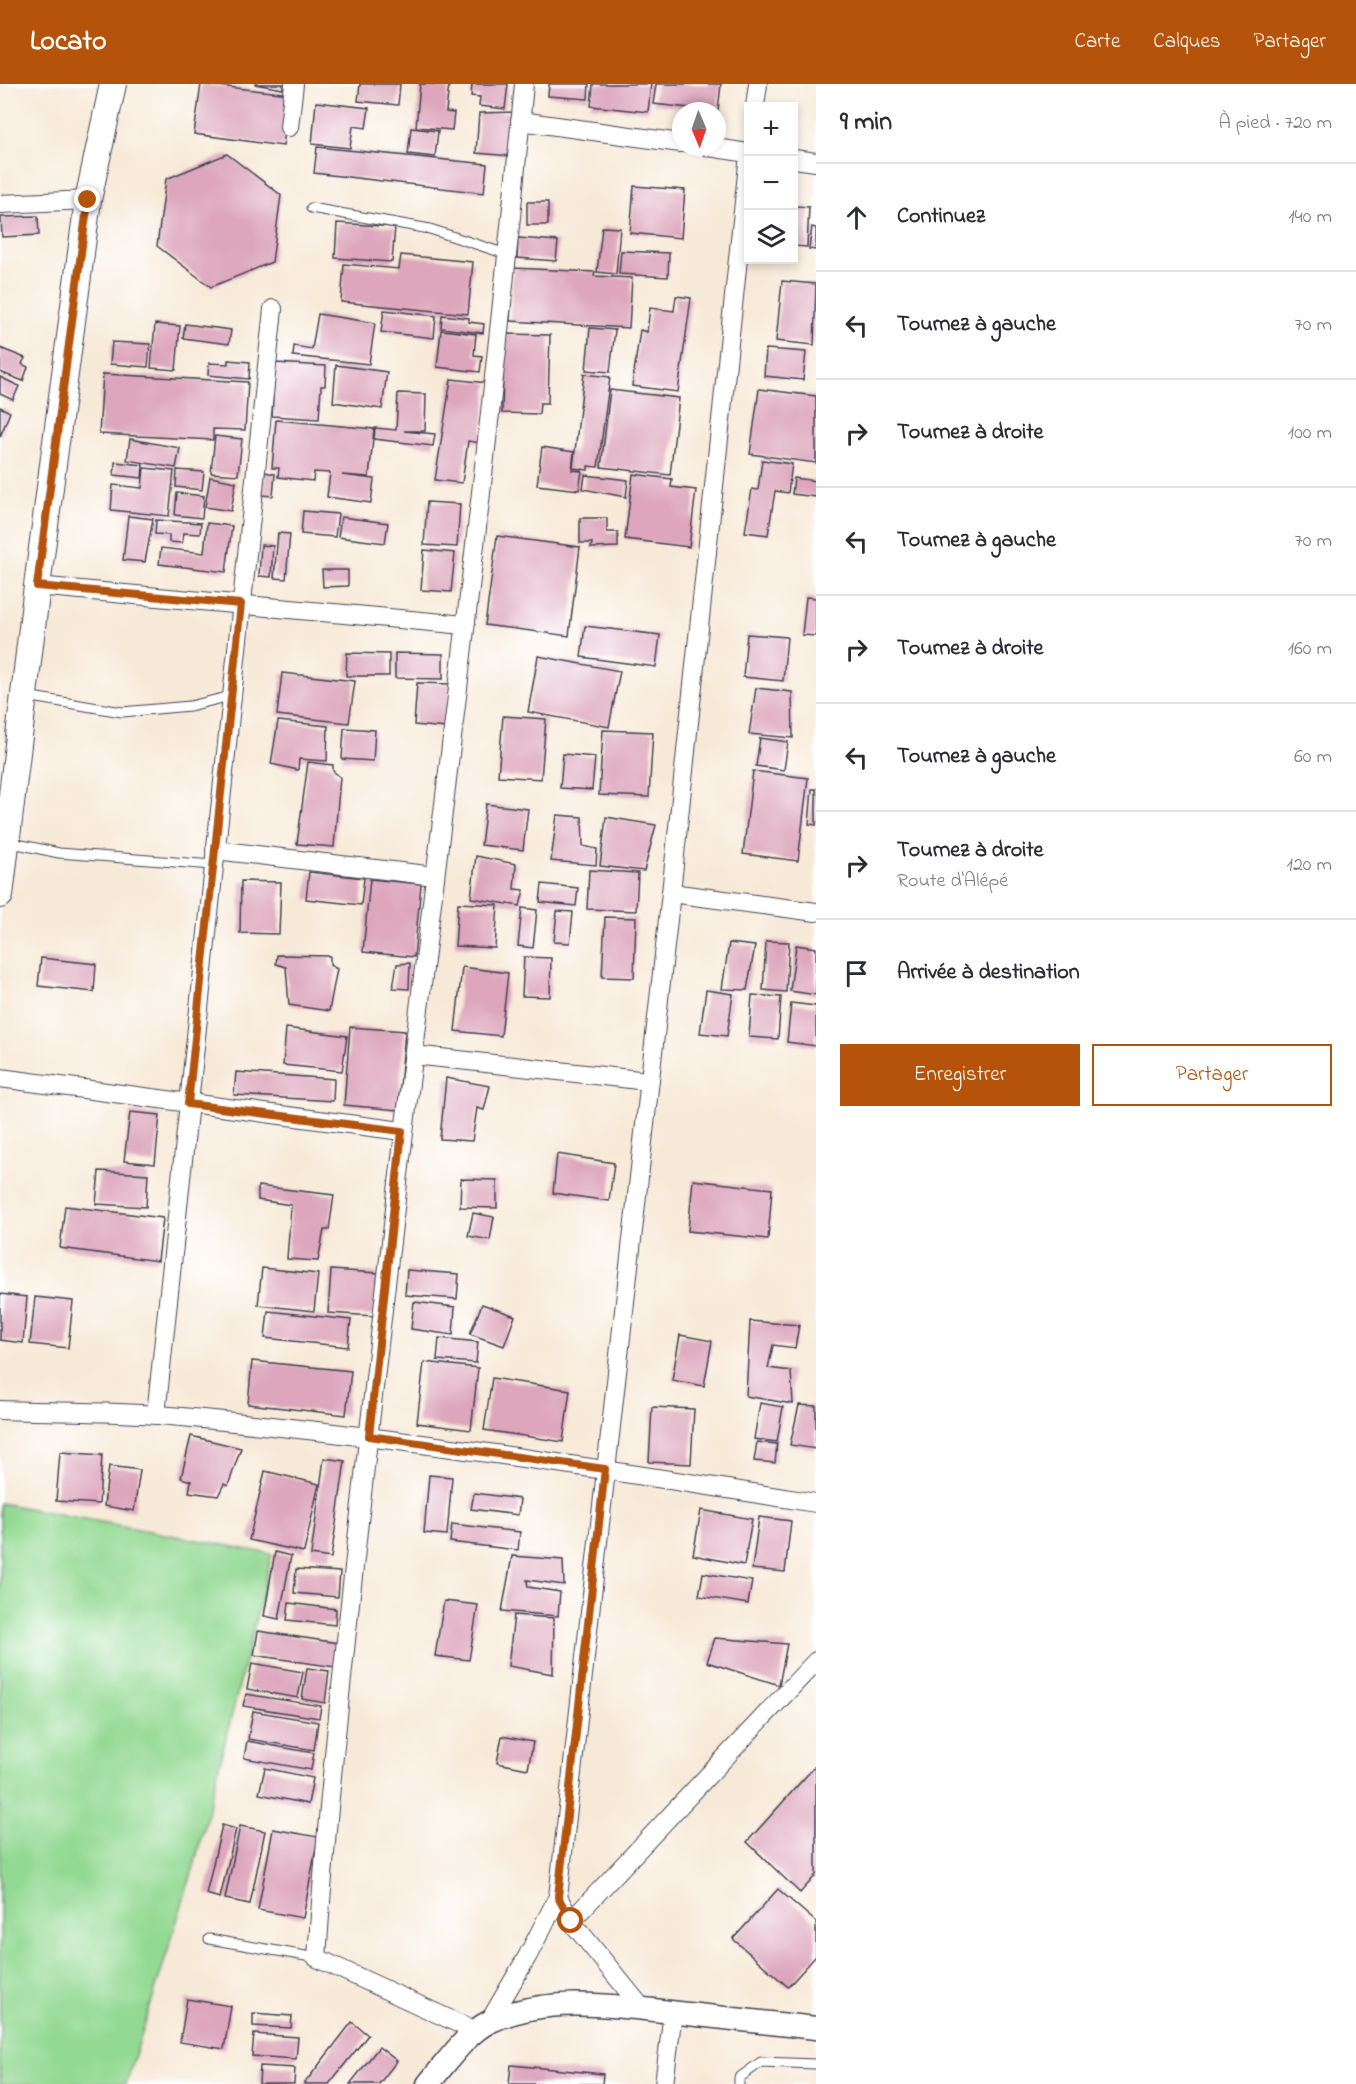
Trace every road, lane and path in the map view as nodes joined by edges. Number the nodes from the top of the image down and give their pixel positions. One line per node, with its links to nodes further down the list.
1 (113, 84): 13 (main road)
2 (294, 84): 7 (street)
3 (524, 84): 6 (street)
4 (758, 84): 5 (street)
5 (756, 102)
6 (520, 121): 8 (street); 17 (street)
7 (289, 127)
8 (672, 142)
9 (726, 150): 10 (street)
10 (744, 152)
11 (798, 160): 12 (street)
12 (816, 162)
13 (88, 200): 15 (street); 19 (main road)
14 (744, 202): 27 (street)
15 (0, 204)
16 (311, 208): 17 (lane)
17 (506, 254): 21 (street)
18 (273, 309): 20 (street)
19 (37, 586): 20 (street); 22 (main road)
20 (241, 604): 21 (street); 23 (street)
21 (465, 625): 26 (street)
22 (24, 696): 23 (lane); 24 (main road)
23 (231, 696): 25 (street)
24 (6, 841): 25 (lane); 28 (main road)
25 (214, 857): 26 (street); 33 (street)
26 (435, 876): 30 (street)
27 (671, 893): 29 (street); 32 (street)
28 (0, 895)
29 (816, 912)
30 (414, 1055): 32 (street); 34 (street)
31 (0, 1078): 33 (street)
32 (648, 1081): 38 (street)
33 (188, 1104): 34 (street); 36 (street)
34 (402, 1131): 37 (street)
35 (0, 1410): 36 (street)
36 (156, 1415): 37 (street)
37 (369, 1436): 38 (street); 44 (street)
38 (605, 1469): 39 (street); 41 (street)
39 (816, 1503)
40 (816, 1661): 42 (street)
41 (558, 1897): 42 (street); 47 (street)
42 (571, 1921): 45 (street)
43 (209, 1939): 44 (lane)
44 (316, 1958): 47 (street)
45 (642, 2008): 46 (street); 47 (street)
46 (673, 2012): 48 (street); 51 (street)
47 (482, 2027): 50 (street)
48 (816, 2028)
49 (816, 2064): 52 (lane)
50 (428, 2084)
51 (664, 2084)
52 (739, 2084)

